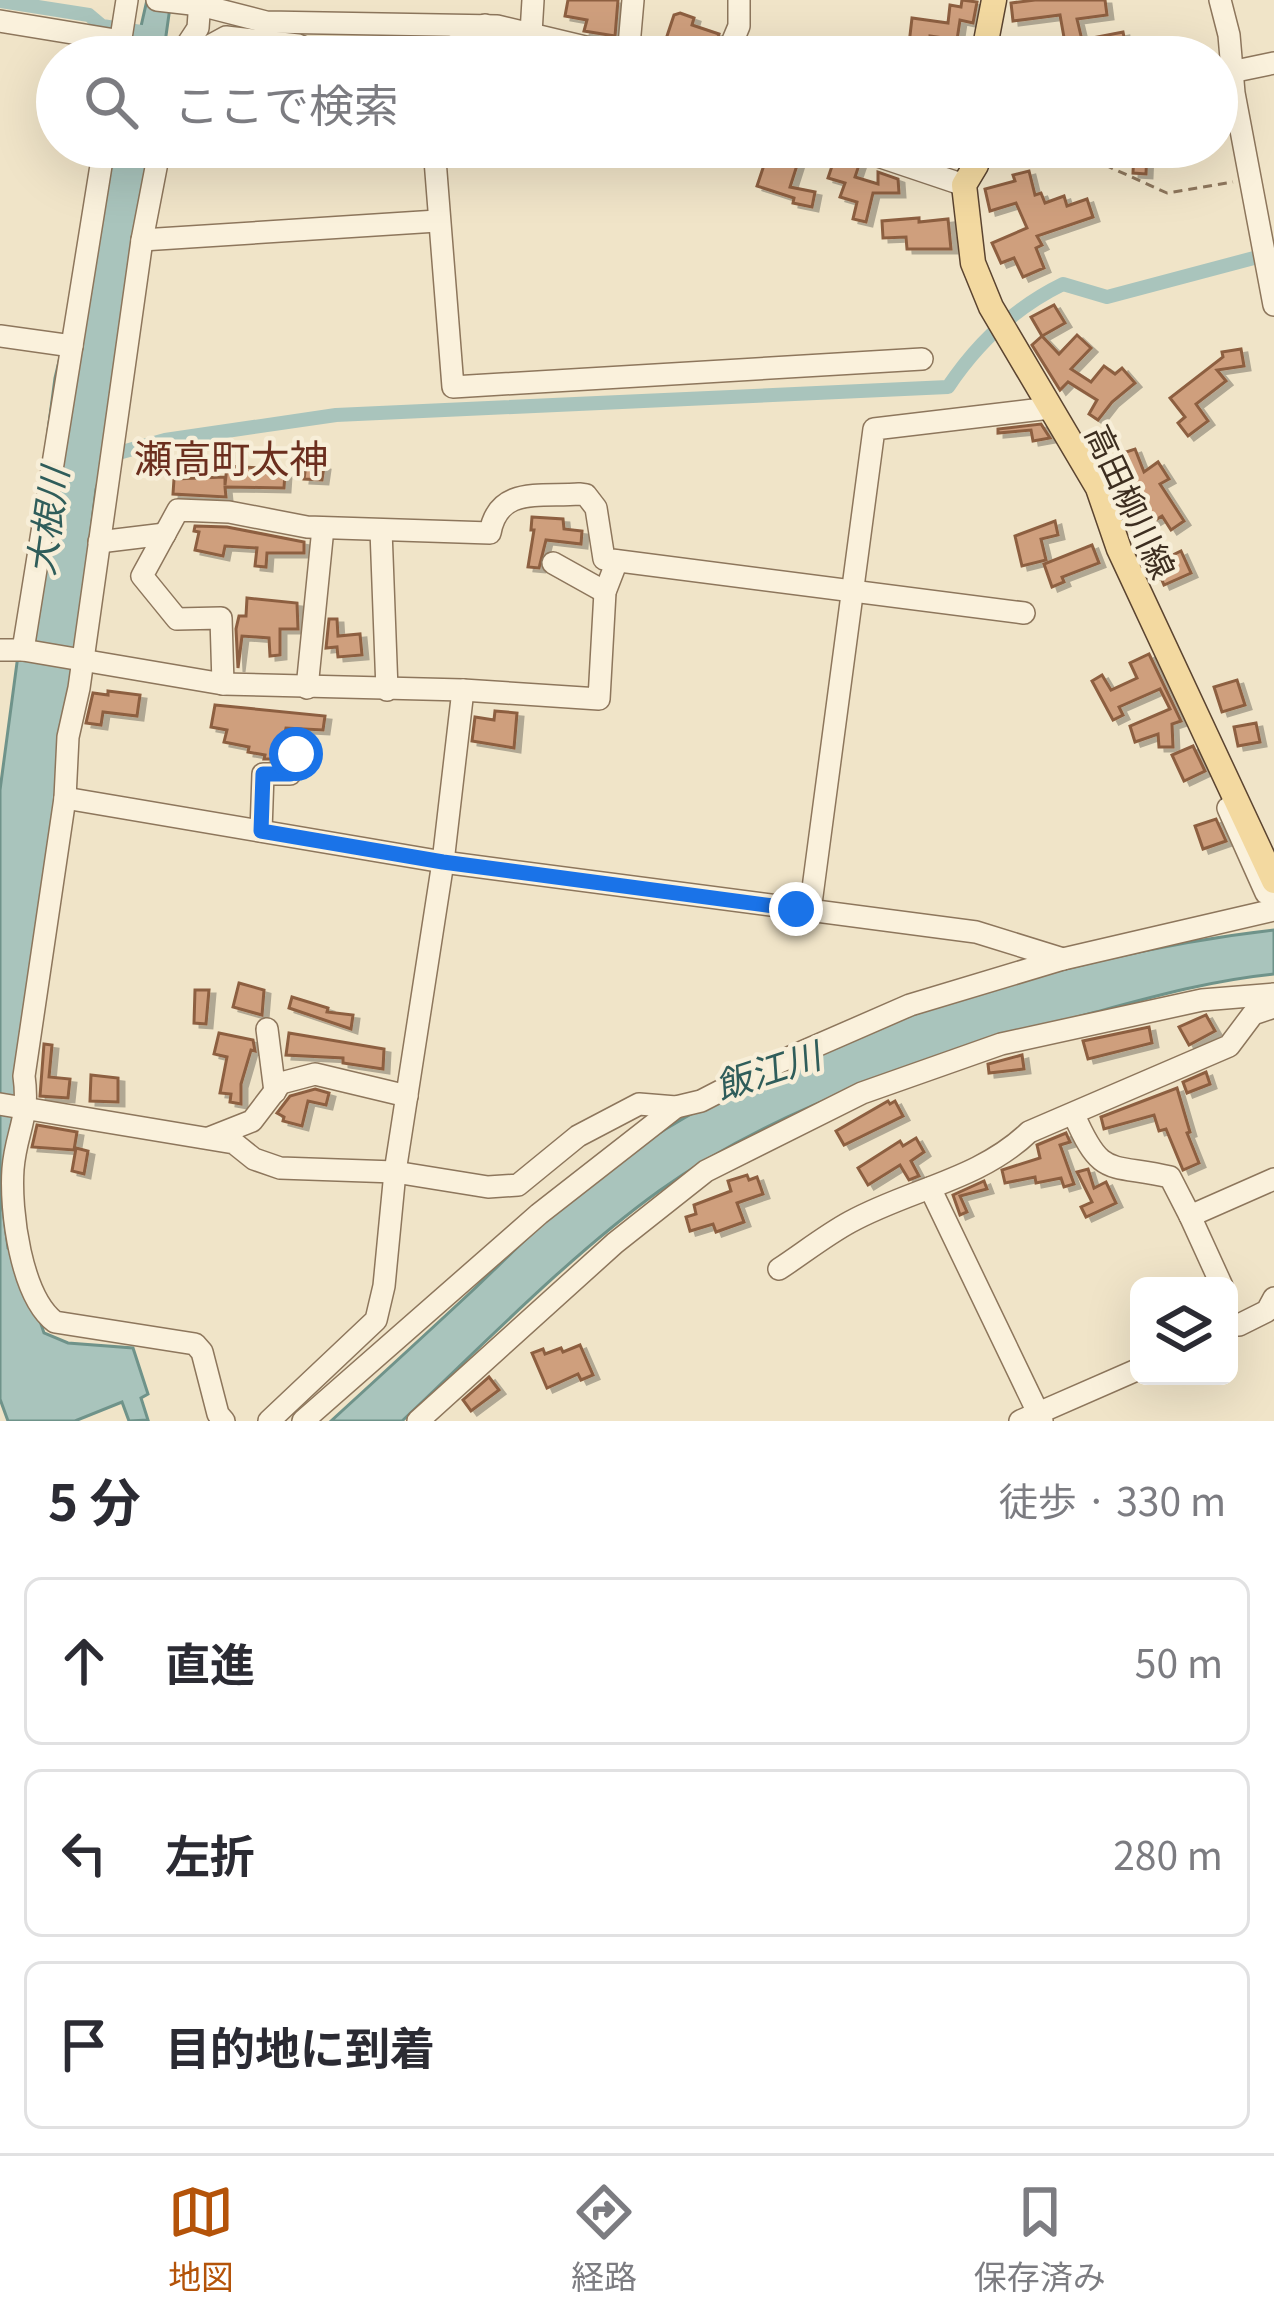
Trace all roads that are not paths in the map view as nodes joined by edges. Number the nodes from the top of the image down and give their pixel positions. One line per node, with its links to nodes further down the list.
1 (533, 0): 10 (street)
2 (633, 0): 16 (street)
3 (739, 0): 17 (street)
4 (994, 0): 18 (main road)
5 (1220, 0): 19 (street)
6 (184, 2): 9 (street); 13 (street)
7 (127, 3): 12 (street)
8 (0, 21): 11 (street)
9 (485, 25): 10 (street); 14 (street)
10 (531, 33): 15 (street)
11 (78, 36)
12 (121, 36)
13 (193, 36)
14 (468, 36)
15 (543, 36)
16 (629, 36)
17 (735, 36)
18 (987, 36)
19 (1229, 36)
20 (1274, 63): 21 (street)
21 (1238, 71)
22 (1238, 111): 31 (street)
23 (101, 168): 33 (street)
24 (156, 168): 30 (street)
25 (435, 168): 29 (street)
26 (913, 168): 28 (street)
27 (974, 168): 28 (main road)
28 (964, 185): 35 (main road, 高田柳川線)
29 (437, 220): 30 (street); 34 (street)
30 (142, 240): 39 (street)
31 (1274, 302)
32 (0, 336): 33 (street)
33 (73, 346): 45 (street)
34 (922, 359)
35 (1050, 408): 42 (street); 51 (main road, 高田柳川線)
36 (323, 528): 37 (street); 38 (street); 48 (street)
37 (381, 530): 40 (street); 49 (street)
38 (165, 534): 39 (street); 47 (street)
39 (99, 542): 46 (street)
40 (617, 561): 42 (street); 43 (street)
41 (553, 563): 43 (street)
42 (850, 591): 44 (street); 58 (street)
43 (605, 592): 50 (street)
44 (1024, 613)
45 (12, 650): 46 (street)
46 (81, 659): 47 (street); 53 (street)
47 (224, 684): 48 (street)
48 (307, 688): 49 (street)
49 (387, 689): 50 (street)
50 (464, 689): 56 (street)
51 (1198, 719): 55 (street); 57 (main road, 高田柳川線)
52 (296, 754): 54 (street)
53 (65, 798): 54 (street); 67 (street)
54 (261, 831): 56 (street)
55 (1274, 854)
56 (443, 862): 58 (street); 64 (street)
57 (1271, 894): 59 (street)
58 (810, 911): 59 (street)
59 (1063, 959): 66 (street)
60 (1274, 994): 83 (street)
61 (1274, 1006): 68 (street)
62 (267, 1029): 63 (street)
63 (274, 1092): 64 (street); 69 (street)
64 (407, 1096): 70 (street)
65 (0, 1104): 67 (street)
66 (676, 1107): 70 (street); 82 (street)
67 (26, 1108): 69 (street); 80 (street)
68 (1074, 1115): 72 (street); 73 (street)
69 (209, 1139): 70 (street)
70 (395, 1172): 81 (street)
71 (1274, 1179): 73 (street)
72 (930, 1188): 74 (street); 79 (street)
73 (1190, 1216): 75 (street)
74 (779, 1269)
75 (1218, 1277)
76 (1272, 1311): 77 (street)
77 (1238, 1325)
78 (1130, 1373): 79 (street)
79 (1034, 1418)
80 (224, 1421)
81 (268, 1421)
82 (303, 1421)
83 (418, 1421)

